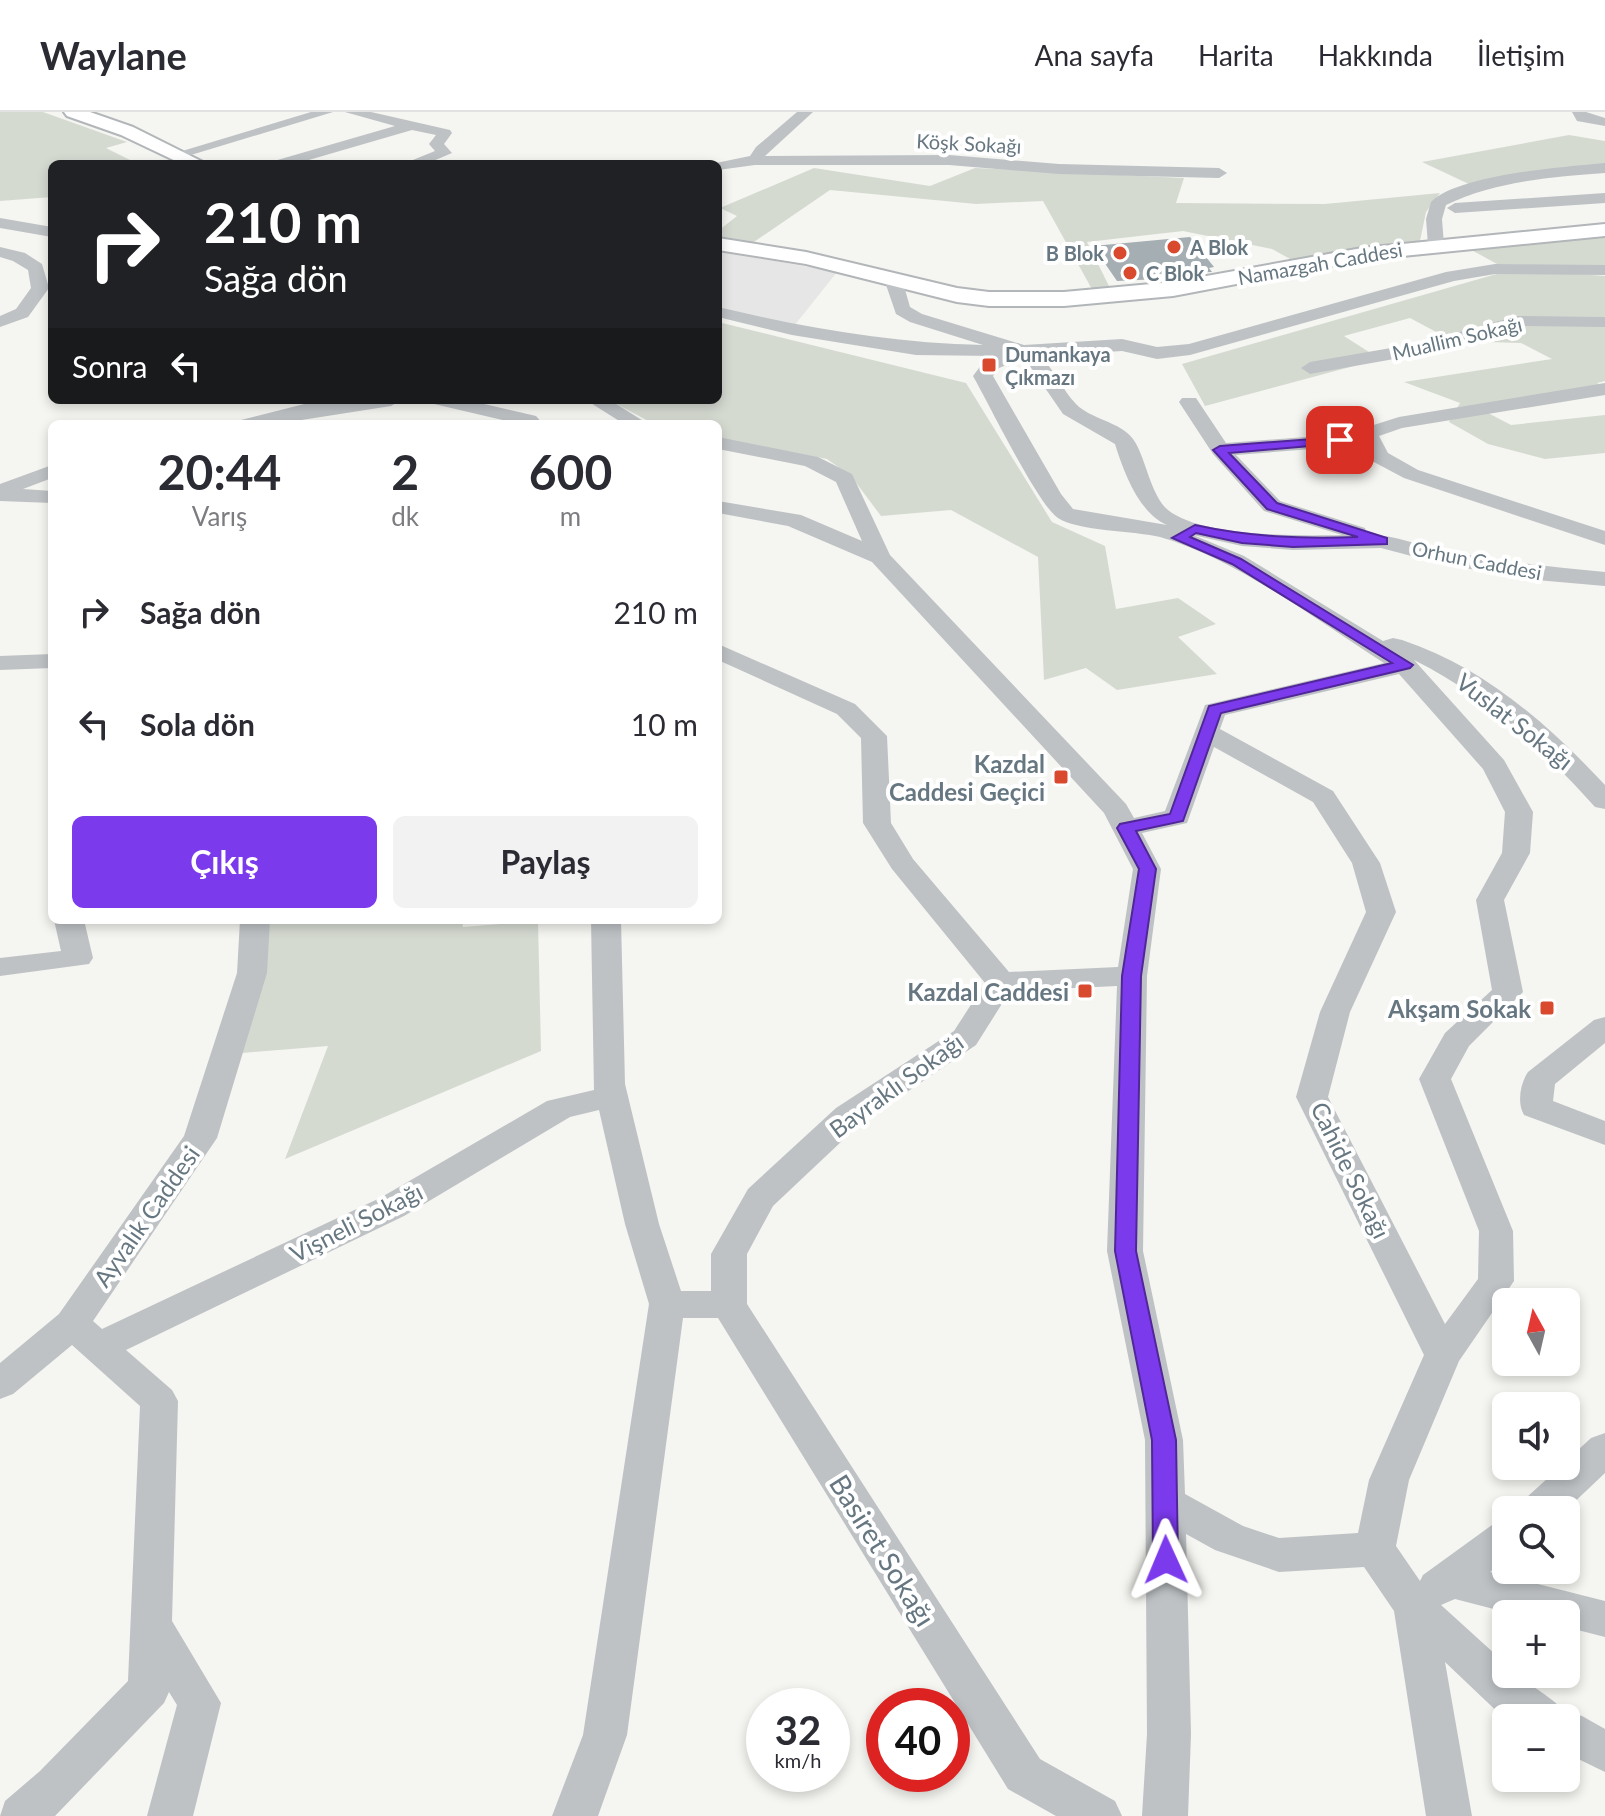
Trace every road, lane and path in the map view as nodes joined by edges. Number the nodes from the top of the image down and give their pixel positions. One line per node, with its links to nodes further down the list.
1 (73, 112): 8 (main road)
2 (326, 112): 8 (street)
3 (352, 112): 6 (street)
4 (806, 112): 12 (street)
5 (1579, 112): 7 (street)
6 (420, 118): 10 (street); 11 (street)
7 (1605, 122)
8 (176, 155): 9 (main road)
9 (188, 160)
10 (291, 160)
11 (423, 160)
12 (755, 160): 13 (street, Köşk Sokağı); 15 (street, Köşk Sokağı)
13 (722, 164)
14 (1605, 168): 17 (street)
15 (1219, 173)
16 (1605, 198): 17 (street)
17 (1438, 209): 22 (street)
18 (0, 223): 20 (street)
19 (1605, 230): 22 (main road, Namazgah Caddesi)
20 (48, 231)
21 (722, 245): 25 (main road, Namazgah Caddesi)
22 (1436, 245): 25 (main road, Namazgah Caddesi)
23 (0, 252): 27 (street)
24 (1605, 270): 29 (street)
25 (893, 279): 29 (street)
26 (722, 313): 29 (street)
27 (0, 322)
28 (1605, 322): 30 (street, Muallim Sokağı)
29 (1023, 351): 49 (street, Orhun Caddesi); 49 (street)
30 (1310, 368)
31 (1605, 389): 42 (street)
32 (1189, 402): 44 (street)
33 (327, 404): 37 (street)
34 (360, 404): 37 (street)
35 (452, 404): 38 (street)
36 (603, 404): 41 (street)
37 (313, 410): 39 (street)
38 (486, 417): 40 (street)
39 (267, 420)
40 (529, 420)
41 (631, 420)
42 (1370, 438): 44 (street); 50 (street)
43 (722, 444): 52 (street)
44 (1220, 450): 51 (street)
45 (48, 473): 46 (street)
46 (0, 493): 47 (street)
47 (48, 497)
48 (722, 508): 52 (street)
49 (1187, 533): 51 (street, Orhun Caddesi); 54 (street)
50 (1605, 538)
51 (1382, 541): 53 (street, Orhun Caddesi)
52 (880, 557): 61 (street)
53 (1605, 579)
54 (1369, 643): 58 (street); 60 (street, Vuslat Sokağı)
55 (722, 653): 67 (street)
56 (48, 661): 57 (street)
57 (0, 663)
58 (1405, 665): 59 (street); 74 (street)
59 (1207, 732): 61 (street); 74 (street, Cahide Sokağı)
60 (1605, 801)
61 (1126, 828): 66 (street)
62 (70, 924): 65 (street)
63 (255, 924): 73 (street, Ayvalık Caddesi)
64 (606, 924): 69 (street)
65 (0, 967)
66 (1132, 976): 67 (street); 78 (street)
67 (1001, 982): 72 (street, Bayraklı Sokağı)
68 (1605, 1027): 70 (street)
69 (612, 1096): 71 (street); 73 (street, Vişneli Sokağı)
70 (1605, 1134)
71 (667, 1304): 72 (street); 90 (street)
72 (729, 1305): 91 (street, Basiret Sokağı)
73 (84, 1335): 75 (street, Ayvalık Caddesi); 84 (street)
74 (1443, 1355): 80 (street)
75 (0, 1384)
76 (1605, 1449): 77 (street)
77 (1555, 1496)
78 (1165, 1502): 80 (street); 92 (street)
79 (1492, 1548): 81 (street)
80 (1375, 1549): 82 (street)
81 (1449, 1580): 82 (street); 83 (street)
82 (1414, 1606): 85 (street); 93 (street)
83 (1605, 1619)
84 (151, 1623): 88 (street); 89 (street)
85 (1519, 1704)
86 (1580, 1738): 87 (street)
87 (1605, 1752)
88 (21, 1816)
89 (170, 1816)
90 (575, 1816)
91 (1099, 1816)
92 (1165, 1816)
93 (1449, 1816)

